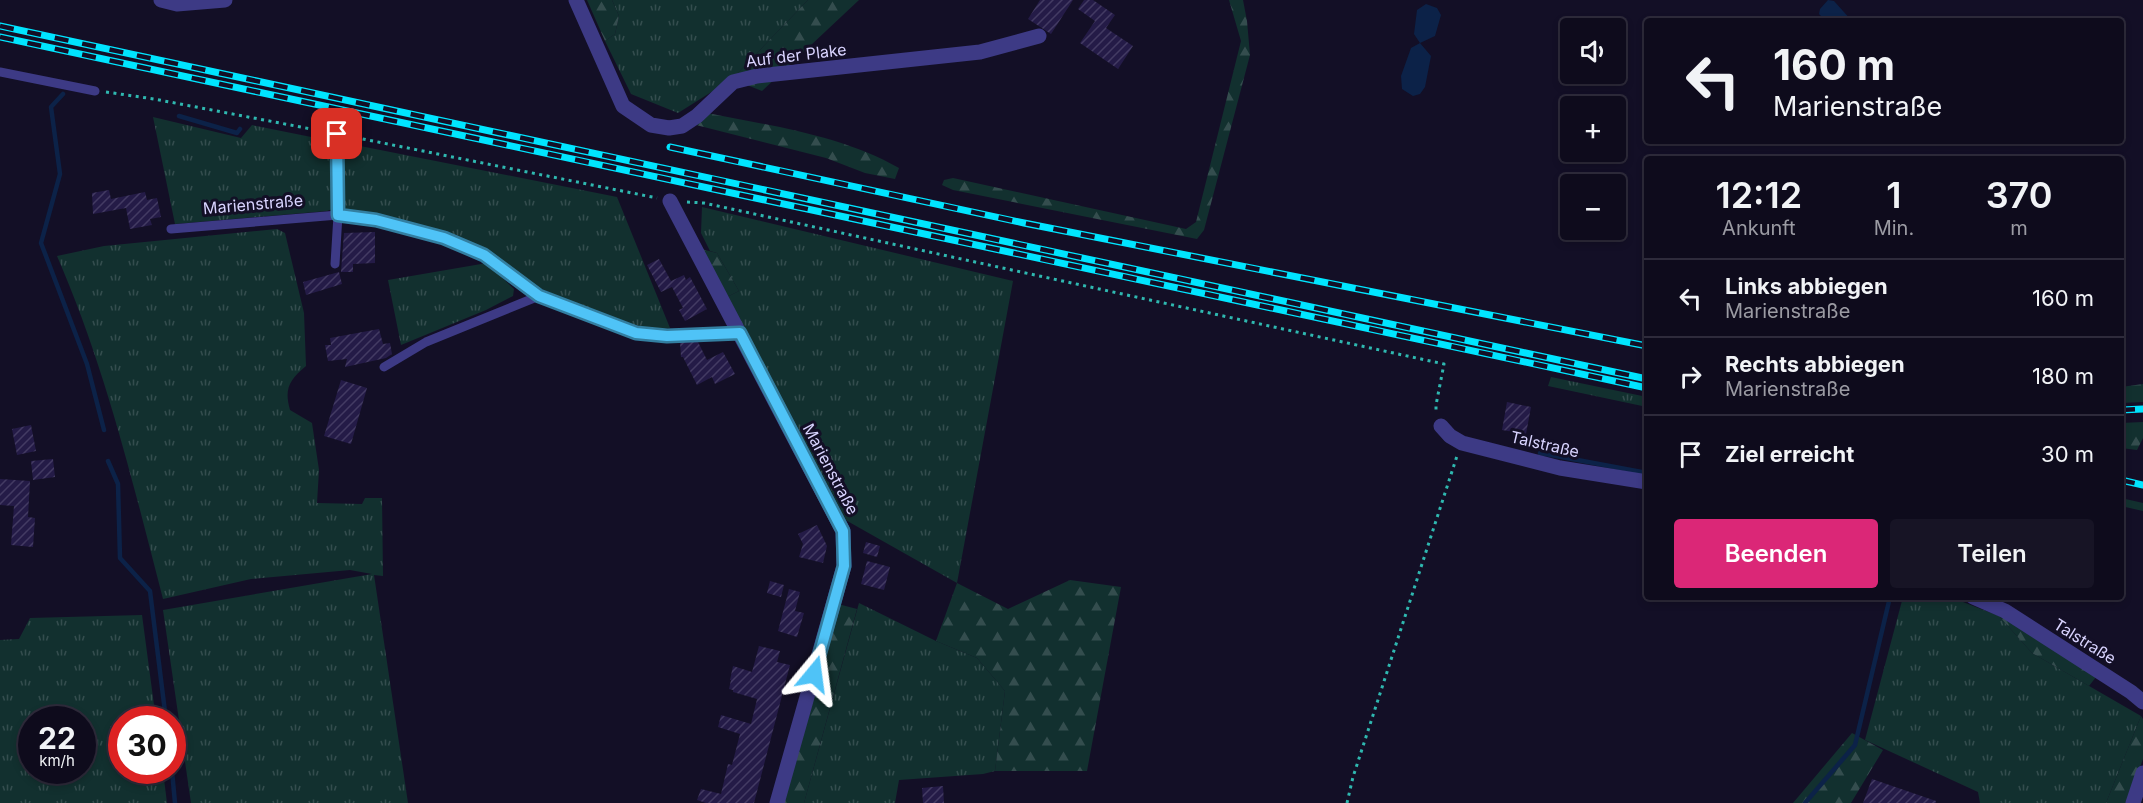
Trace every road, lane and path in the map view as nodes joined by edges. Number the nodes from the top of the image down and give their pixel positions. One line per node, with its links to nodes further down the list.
1 (161, 0): 2 (street)
2 (225, 0)
3 (576, 0): 4 (street, Auf der Plake)
4 (1038, 36)
5 (0, 72): 6 (lane)
6 (95, 91): 7 (path)
7 (337, 134): 8 (path); 9 (lane)
8 (670, 201): 13 (street, Marienstraße); 15 (path)
9 (338, 215): 10 (lane, Marienstraße); 11 (lane); 12 (lane, Marienstraße)
10 (171, 229)
11 (335, 264)
12 (539, 296): 13 (lane, Marienstraße); 14 (lane)
13 (740, 333): 21 (street, Marienstraße)
14 (384, 367)
15 (1441, 426): 16 (street, Talstraße)
16 (1462, 443): 17 (street, Talstraße); 22 (path)
17 (1644, 482)
18 (1980, 600): 19 (street, Talstraße)
19 (2143, 702)
20 (2143, 773): 23 (street)
21 (777, 803)
22 (1347, 803)
23 (2133, 803)

